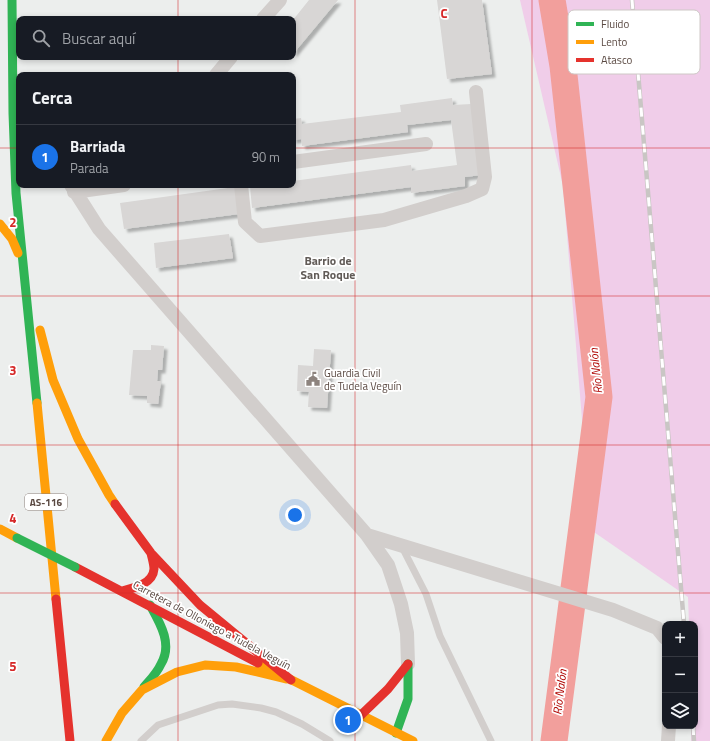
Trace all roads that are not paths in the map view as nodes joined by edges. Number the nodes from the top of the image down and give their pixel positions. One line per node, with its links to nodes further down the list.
1 (12, 0): 7 (main road, AS-116)
2 (280, 0): 3 (street)
3 (266, 16)
4 (228, 60): 5 (street)
5 (218, 72)
6 (476, 92): 12 (street)
7 (13, 113): 8 (main road); 14 (main road, AS-116)
8 (5, 140)
9 (426, 144): 10 (street)
10 (296, 162)
11 (72, 188): 16 (street)
12 (241, 188)
13 (0, 224): 14 (main road)
14 (22, 263): 18 (main road); 28 (main road, AS-116)
15 (0, 529): 19 (main road, Carretera de Olloniego a Tudela Veguín, bridge)
16 (367, 535): 17 (street); 22 (street)
17 (401, 545): 21 (street); 33 (lane)
18 (151, 553): 19 (main road); 23 (main road)
19 (122, 591): 20 (main road, Carretera de Olloniego a Tudela Veguín)
20 (150, 605): 23 (main road, Carretera de Olloniego a Tudela Veguín); 24 (main road)
21 (662, 634)
22 (408, 664): 25 (main road); 27 (main road)
23 (292, 680): 24 (main road); 25 (main road, Carretera de Olloniego a Tudela Veguín)
24 (142, 690): 29 (main road)
25 (361, 715): 27 (main road, Carretera de Olloniego a Tudela Veguín)
26 (669, 729): 34 (street)
27 (396, 733): 32 (main road, Carretera de Olloniego a Tudela Veguín)
28 (70, 741)
29 (106, 741)
30 (141, 741): 31 (lane)
31 (330, 741)
32 (413, 741)
33 (491, 741)
34 (668, 741)

